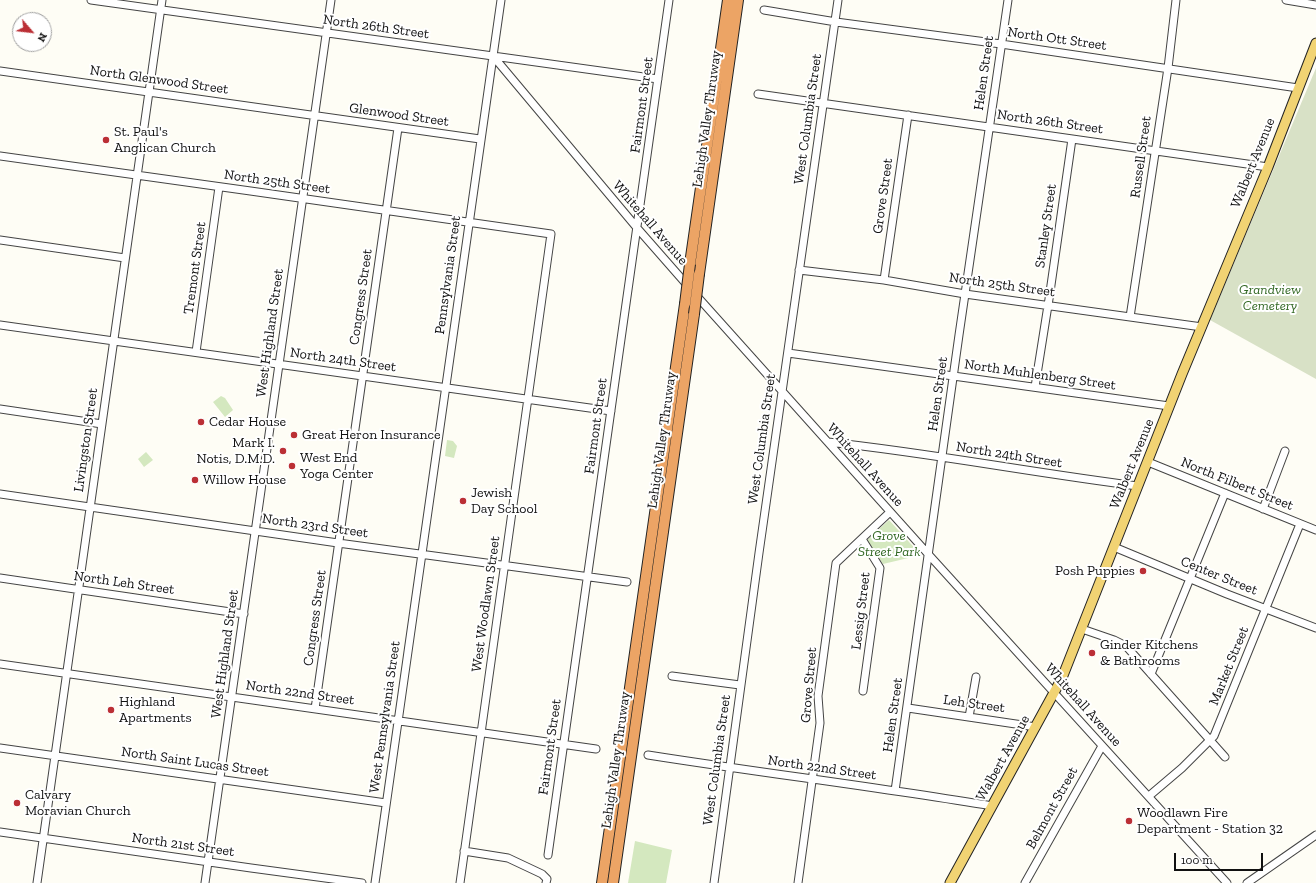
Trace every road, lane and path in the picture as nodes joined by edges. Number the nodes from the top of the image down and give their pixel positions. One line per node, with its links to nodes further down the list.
1 (91, 0): 13 (street, North 26th Street)
2 (162, 0): 13 (street, Livingston Street)
3 (330, 0): 16 (street, West Highland Street)
4 (500, 0): 19 (street, Pennsylvania Street)
5 (669, 0): 22 (street, Fairmont Street)
6 (728, 0): 136 (highway, Lehigh Valley Thruway, bridge)
7 (738, 0): 137 (highway, Lehigh Valley Thruway, bridge)
8 (838, 0): 15 (street, West Columbia Street)
9 (1008, 0): 18 (street, Helen Street)
10 (1176, 0): 20 (street, Russell Street)
11 (1286, 0): 12 (street)
12 (1316, 5)
13 (161, 10): 16 (street, North 26th Street); 24 (street, Livingston Street)
14 (764, 10): 15 (street, North Ott Street)
15 (836, 22): 18 (street, North Ott Street); 26 (street, West Columbia Street)
16 (326, 33): 19 (street, North 26th Street); 28 (street, West Highland Street)
17 (1316, 43): 23 (main road, Walbert Avenue)
18 (1001, 44): 20 (street, North Ott Street); 29 (street, Helen Street)
19 (493, 56): 22 (street, North 26th Street); 31 (street, Pennsylvania Street); 41 (street, Whitehall Avenue)
20 (1168, 68): 23 (street, North Ott Street); 33 (street, Russell Street)
21 (0, 71): 24 (street, North Glenwood Street)
22 (658, 80): 41 (street, Fairmont Street)
23 (1298, 88): 35 (main road, Walbert Avenue)
24 (149, 92): 28 (street, North Glenwood Street); 36 (street, Livingston Street)
25 (758, 94): 26 (street, North 26th Street)
26 (823, 103): 27 (street, North 26th Street); 45 (street, West Columbia Street)
27 (908, 115): 29 (street, North 26th Street); 46 (street, Grove Street)
28 (315, 116): 30 (street, Glenwood Street); 38 (street, West Highland Street)
29 (989, 127): 32 (street, North 26th Street); 47 (street, Helen Street)
30 (398, 128): 31 (street, Glenwood Street); 39 (street, Congress Street)
31 (480, 139): 40 (street, Pennsylvania Street)
32 (1072, 139): 33 (street, North 26th Street); 48 (street, Stanley Street)
33 (1155, 150): 35 (street, North 26th Street); 49 (street, Russell Street)
34 (0, 156): 36 (street, North 25th Street)
35 (1268, 166): 51 (main road, Walbert Avenue)
36 (137, 175): 37 (street, North 25th Street); 44 (street, Livingston Street)
37 (220, 187): 38 (street, North 25th Street); 53 (street, Tremont Street)
38 (303, 199): 39 (street, North 25th Street); 55 (street, West Highland Street)
39 (386, 210): 40 (street, North 25th Street); 57 (street, Congress Street)
40 (468, 223): 42 (street, North 25th Street); 59 (street, Pennsylvania Street)
41 (638, 229): 60 (street, Whitehall Avenue); 64 (street, Fairmont Street)
42 (551, 234): 61 (street, West Woodlawn Street)
43 (0, 240): 44 (street)
44 (125, 258): 52 (street, Livingston Street)
45 (799, 270): 46 (street, North 25th Street); 54 (street, West Columbia Street)
46 (884, 280): 47 (street, North 25th Street)
47 (965, 294): 48 (street, North 25th Street); 56 (street, Helen Street)
48 (1048, 305): 49 (street, North 25th Street); 58 (street, Stanley Street)
49 (1130, 317): 51 (street, North 25th Street)
50 (0, 325): 52 (street, North 24th Street)
51 (1202, 327): 62 (main road, Walbert Avenue)
52 (114, 341): 53 (street, North 24th Street); 65 (street, Livingston Street)
53 (196, 352): 55 (street, North 24th Street)
54 (788, 353): 56 (street, North Muhlenberg Street); 60 (street, West Columbia Street)
55 (279, 364): 57 (street, North 24th Street); 78 (street, West Highland Street)
56 (954, 376): 58 (street, North Muhlenberg Street); 68 (street, Helen Street)
57 (362, 377): 59 (street, North 24th Street); 80 (street, Congress Street)
58 (1035, 387): 62 (street, North Muhlenberg Street)
59 (445, 388): 61 (street, North 24th Street); 82 (street, Pennsylvania Street)
60 (782, 391): 66 (street, Whitehall Avenue); 99 (street, West Columbia Street)
61 (528, 400): 64 (street, North 24th Street); 84 (street, West Woodlawn Street)
62 (1170, 406): 69 (main road, Walbert Avenue)
63 (0, 409): 65 (street)
64 (611, 411): 85 (street, Fairmont Street)
65 (102, 424): 73 (street, Livingston Street)
66 (828, 442): 68 (street, North 24th Street); 75 (street, Whitehall Avenue)
67 (1285, 451): 74 (street)
68 (942, 458): 70 (street, North 24th Street); 83 (street, Helen Street)
69 (1148, 462): 70 (main road, Walbert Avenue); 71 (street, North Filbert Street)
70 (1138, 486): 81 (main road, Walbert Avenue)
71 (1225, 493): 74 (street, North Filbert Street); 87 (street)
72 (0, 494): 73 (street, North 23rd Street)
73 (90, 507): 78 (street, North 23rd Street); 89 (street, Livingston Street)
74 (1263, 509): 76 (street, North Filbert Street)
75 (890, 512): 79 (street, Grove Street); 83 (street, Whitehall Avenue)
76 (1300, 524): 77 (street, North Filbert Street); 90 (street, Market Street)
77 (1316, 530)
78 (255, 531): 80 (street, North 23rd Street); 91 (street, West Highland Street)
79 (862, 539): 100 (street, Lessig Street); 119 (street, Grove Street)
80 (338, 543): 82 (street, North 23rd Street); 104 (street, Congress Street)
81 (1114, 547): 87 (street, Center Street); 93 (main road, Walbert Avenue)
82 (421, 554): 84 (street, North 23rd Street); 106 (street, West Pennsylvania Street)
83 (929, 555): 101 (street, Whitehall Avenue); 103 (street, Helen Street)
84 (505, 566): 85 (street, North 23rd Street); 108 (street, West Woodlawn Street)
85 (588, 577): 88 (street, North 23rd Street); 110 (street, Fairmont Street)
86 (0, 578): 89 (street, North Leh Street)
87 (1190, 579): 90 (street, Center Street); 96 (street)
88 (627, 582)
89 (78, 589): 91 (street, North Leh Street); 95 (street, Livingston Street)
90 (1266, 609): 92 (street, Center Street); 109 (street, Market Street)
91 (244, 614): 102 (street, West Highland Street)
92 (1316, 628)
93 (1082, 629): 96 (street); 101 (main road, Walbert Avenue)
94 (0, 664): 95 (street, North 22nd Street)
95 (67, 673): 102 (street, North 22nd Street); 115 (street, Livingston Street)
96 (1151, 674): 109 (street)
97 (672, 676): 99 (street)
98 (976, 677): 105 (street)
99 (740, 685): 117 (street, West Columbia Street)
100 (863, 690)
101 (1055, 693): 107 (main road, Walbert Avenue); 111 (street, Whitehall Avenue)
102 (232, 697): 104 (street, North 22nd Street); 118 (street, West Highland Street)
103 (908, 708): 105 (street, Leh Street); 120 (street, Helen Street)
104 (315, 709): 106 (street, North 22nd Street)
105 (969, 717): 107 (street, Leh Street)
106 (398, 720): 108 (street, North 22nd Street); 122 (street, West Pennsylvania Street)
107 (1036, 726): 123 (main road, Walbert Avenue)
108 (481, 732): 110 (street, North 22nd Street); 127 (street, West Woodlawn Street)
109 (1210, 740): 116 (street); 121 (street, Market Street)
110 (564, 744): 113 (street, North 22nd Street); 128 (street, Fairmont Street)
111 (1102, 746): 121 (street, Whitehall Avenue); 141 (street, Belmont Street)
112 (0, 748): 115 (street, North Saint Lucas Street)
113 (596, 749)
114 (648, 755): 117 (street, North 22nd Street)
115 (55, 756): 118 (street, North Saint Lucas Street); 126 (street, Livingston Street)
116 (1225, 757)
117 (729, 768): 119 (street, North 22nd Street); 138 (street, West Columbia Street)
118 (221, 779): 122 (street, North Saint Lucas Street); 129 (street, West Highland Street)
119 (812, 780): 120 (street, North 22nd Street); 139 (street, Grove Street)
120 (895, 791): 123 (street, North 22nd Street)
121 (1149, 796): 142 (street, Whitehall Avenue)
122 (386, 803): 133 (street, West Pennsylvania Street)
123 (992, 806): 140 (main road, Walbert Avenue)
124 (0, 832): 126 (street, North 21st Street)
125 (1316, 835): 143 (street)
126 (43, 838): 129 (street, North 21st Street); 130 (street, Livingston Street)
127 (464, 851): 134 (street, West Woodlawn Street); 135 (street)
128 (548, 855)
129 (208, 862): 131 (street, West Highland Street); 132 (street, North 21st Street)
130 (36, 883)
131 (205, 883)
132 (362, 883)
133 (375, 883)
134 (460, 883)
135 (546, 883)
136 (602, 883)
137 (613, 883)
138 (714, 883)
139 (798, 883)
140 (950, 883)
141 (1025, 883)
142 (1227, 883)
143 (1247, 883)

